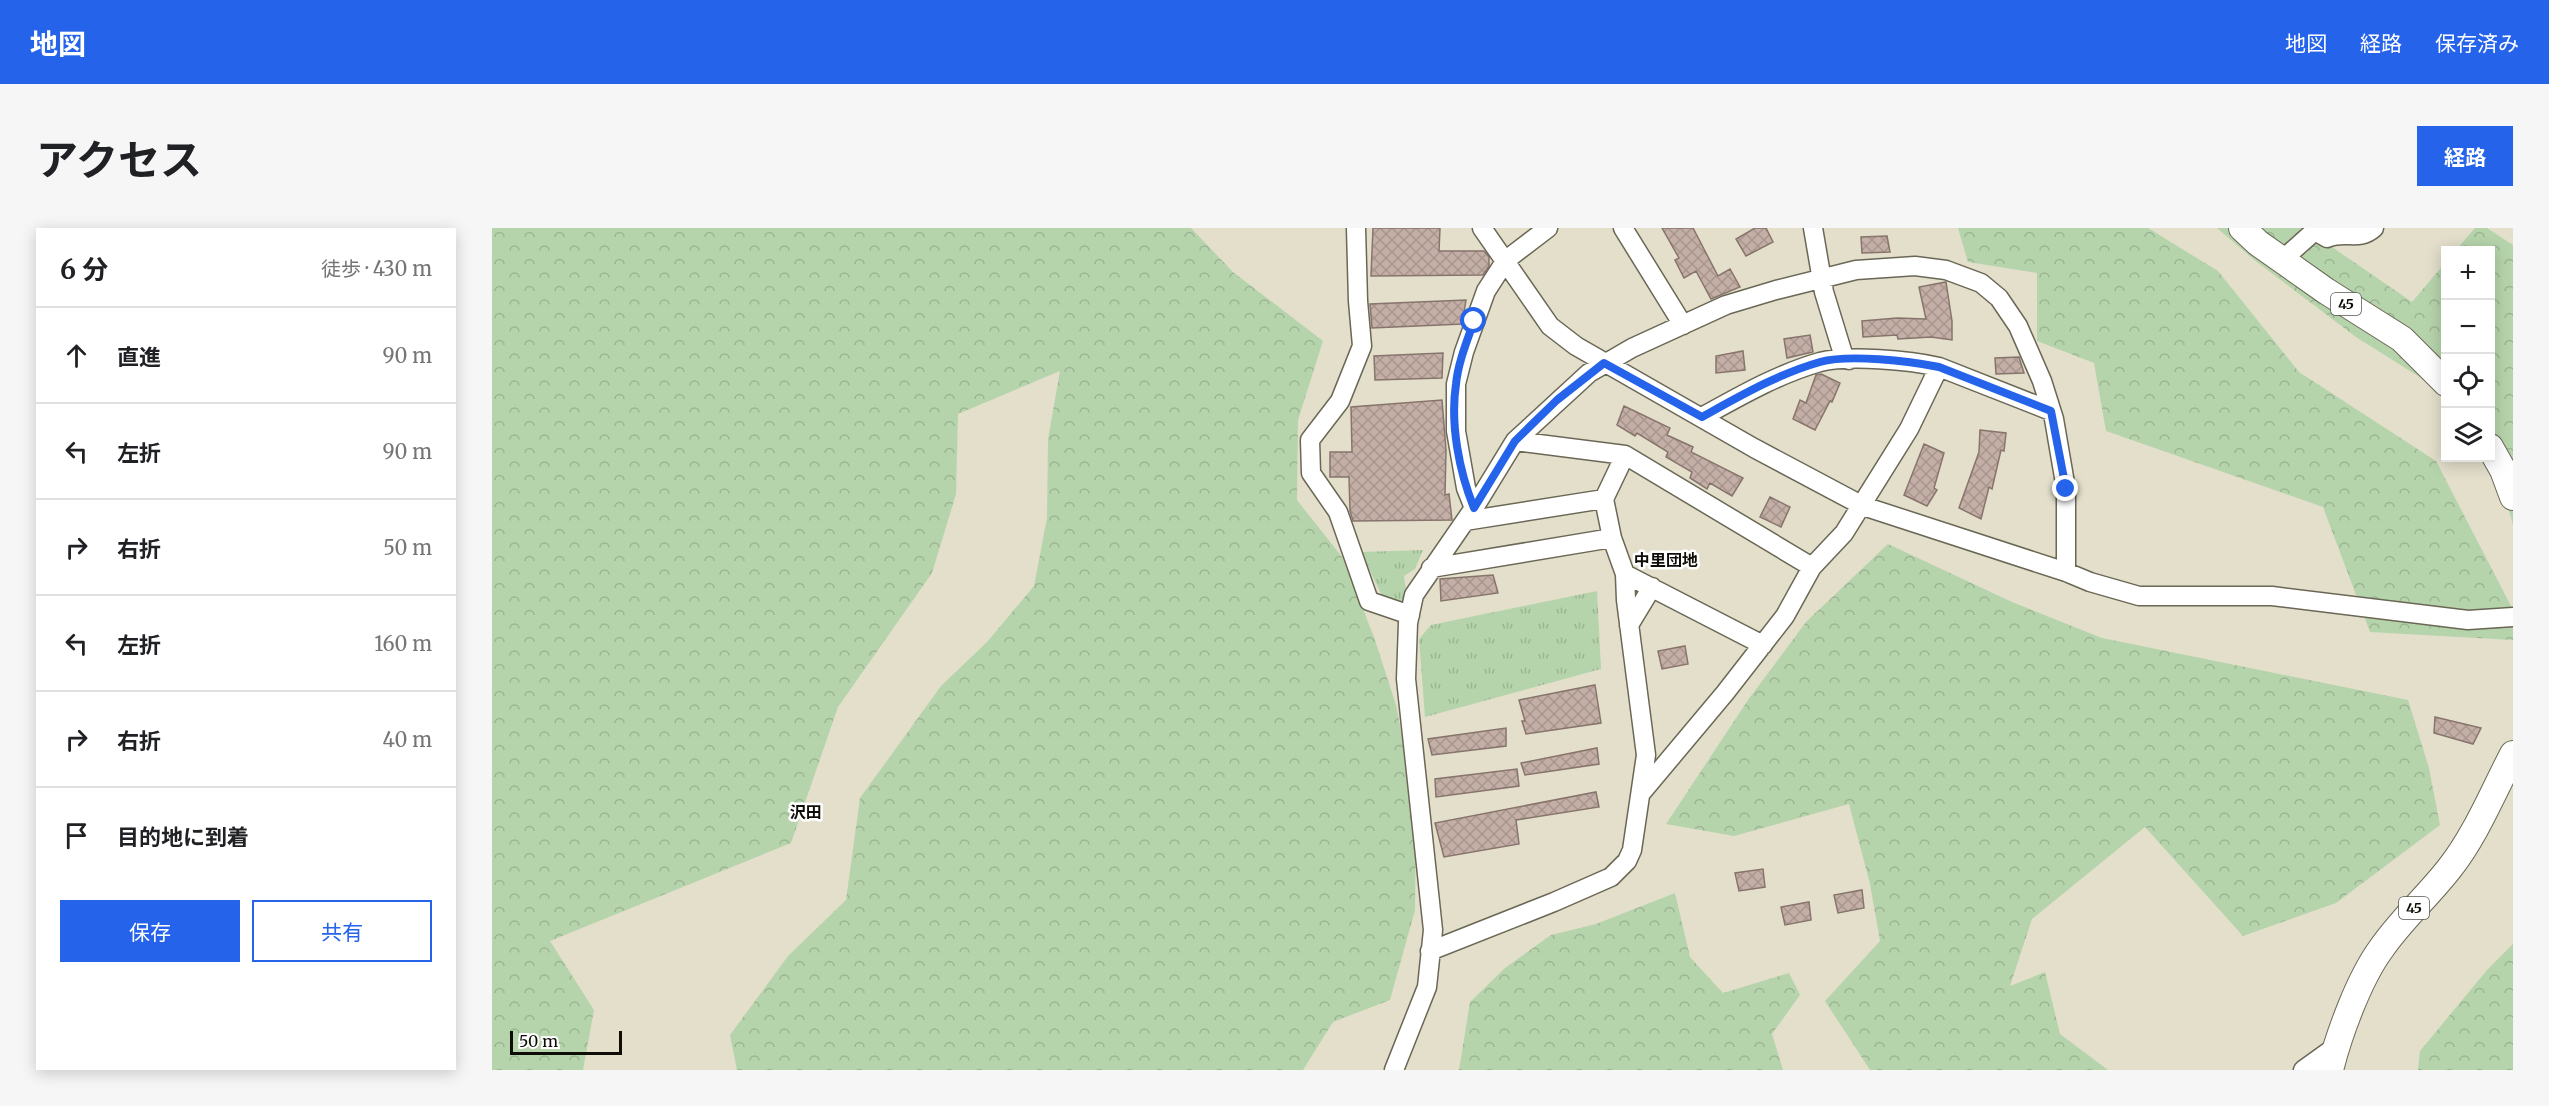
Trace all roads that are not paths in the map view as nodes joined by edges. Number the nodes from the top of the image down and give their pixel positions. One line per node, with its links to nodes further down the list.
1 (1356, 228): 32 (street)
2 (1482, 228): 9 (street)
3 (1548, 228): 9 (street)
4 (1623, 228): 12 (street)
5 (1814, 228): 11 (street)
6 (2242, 228): 10 (highway, 45)
7 (2374, 228): 8 (street)
8 (2316, 229): 10 (street)
9 (1506, 260): 14 (street); 25 (street)
10 (2282, 260): 16 (highway, 45)
11 (1821, 278): 12 (street); 13 (street); 17 (street)
12 (1683, 325): 14 (street)
13 (1849, 360): 15 (street); 18 (street)
14 (1604, 363): 18 (street); 19 (street)
15 (1939, 367): 17 (street); 24 (street)
16 (2441, 379)
17 (2051, 411): 29 (street)
18 (1702, 417): 24 (street)
19 (1515, 441): 20 (street); 25 (street)
20 (1624, 455): 23 (street); 27 (street)
21 (2495, 456): 22 (highway)
22 (2513, 497)
23 (1604, 500): 25 (street); 26 (street)
24 (1863, 506): 27 (street); 29 (street)
25 (1470, 515): 28 (street)
26 (1612, 538): 28 (street); 30 (street)
27 (1812, 567): 35 (street)
28 (1431, 568): 32 (street)
29 (2066, 572): 33 (street)
30 (1625, 574): 31 (street); 34 (street)
31 (1652, 587): 34 (street); 35 (street)
32 (1410, 615): 38 (street)
33 (2513, 617)
34 (1629, 625): 37 (street)
35 (1762, 645): 37 (street)
36 (2513, 754): 39 (highway, 45)
37 (1642, 792): 38 (street)
38 (1430, 951): 40 (street)
39 (2333, 1059): 41 (street)
40 (1394, 1070)
41 (2303, 1070)

